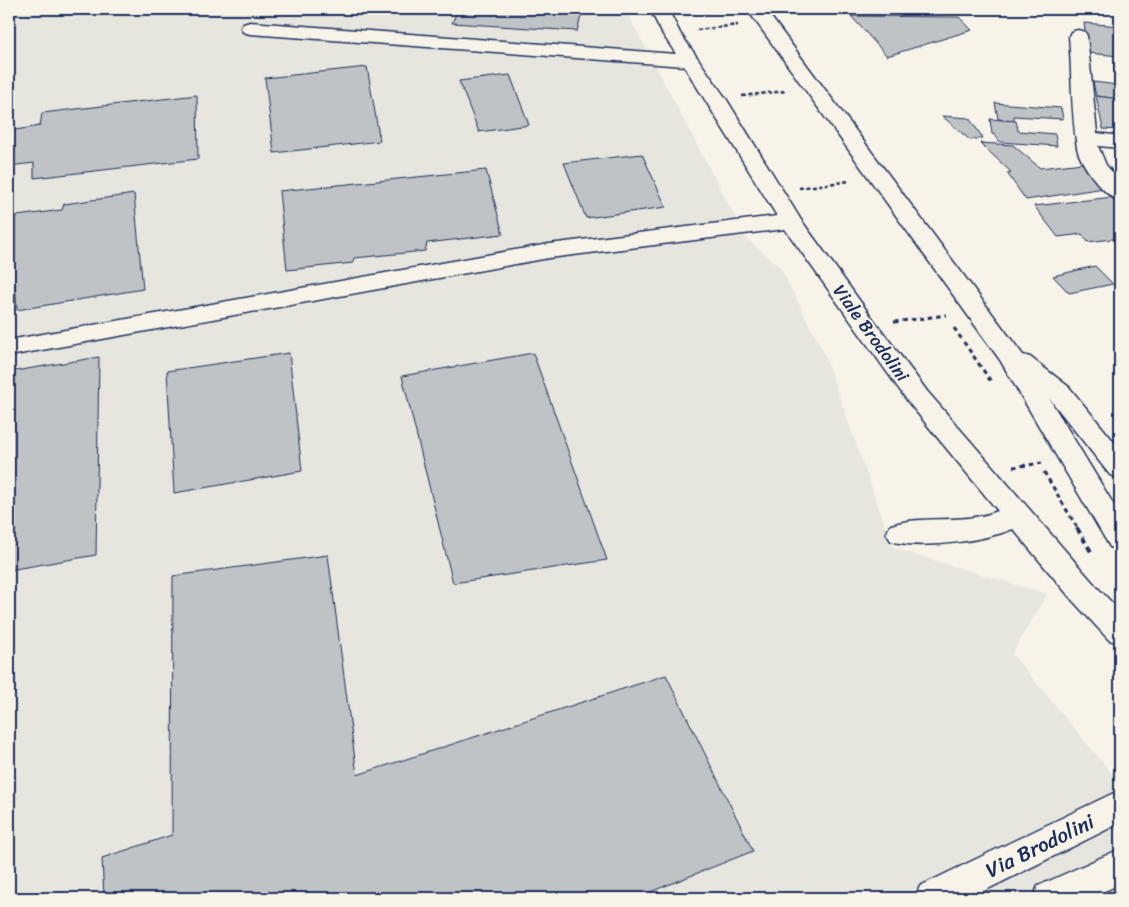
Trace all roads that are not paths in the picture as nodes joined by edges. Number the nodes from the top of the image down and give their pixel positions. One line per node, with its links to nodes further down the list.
1 (659, 9): 5 (street, Viale Brodolini)
2 (746, 14): 11 (street)
3 (250, 28): 5 (street)
4 (1078, 36): 6 (street)
5 (690, 61): 9 (street, Viale Brodolini)
6 (1087, 138): 7 (street); 8 (street)
7 (1120, 142)
8 (1120, 194)
9 (791, 221): 10 (street); 13 (street, Viale Brodolini)
10 (9, 348)
11 (1011, 356): 12 (street); 15 (street)
12 (1120, 468)
13 (1018, 514): 14 (street); 16 (street, Viale Brodolini)
14 (901, 533)
15 (1120, 540)
16 (1120, 631)
17 (1120, 806): 19 (street, Via Brodolini)
18 (1120, 866): 20 (street)
19 (932, 898)
20 (1051, 898)

